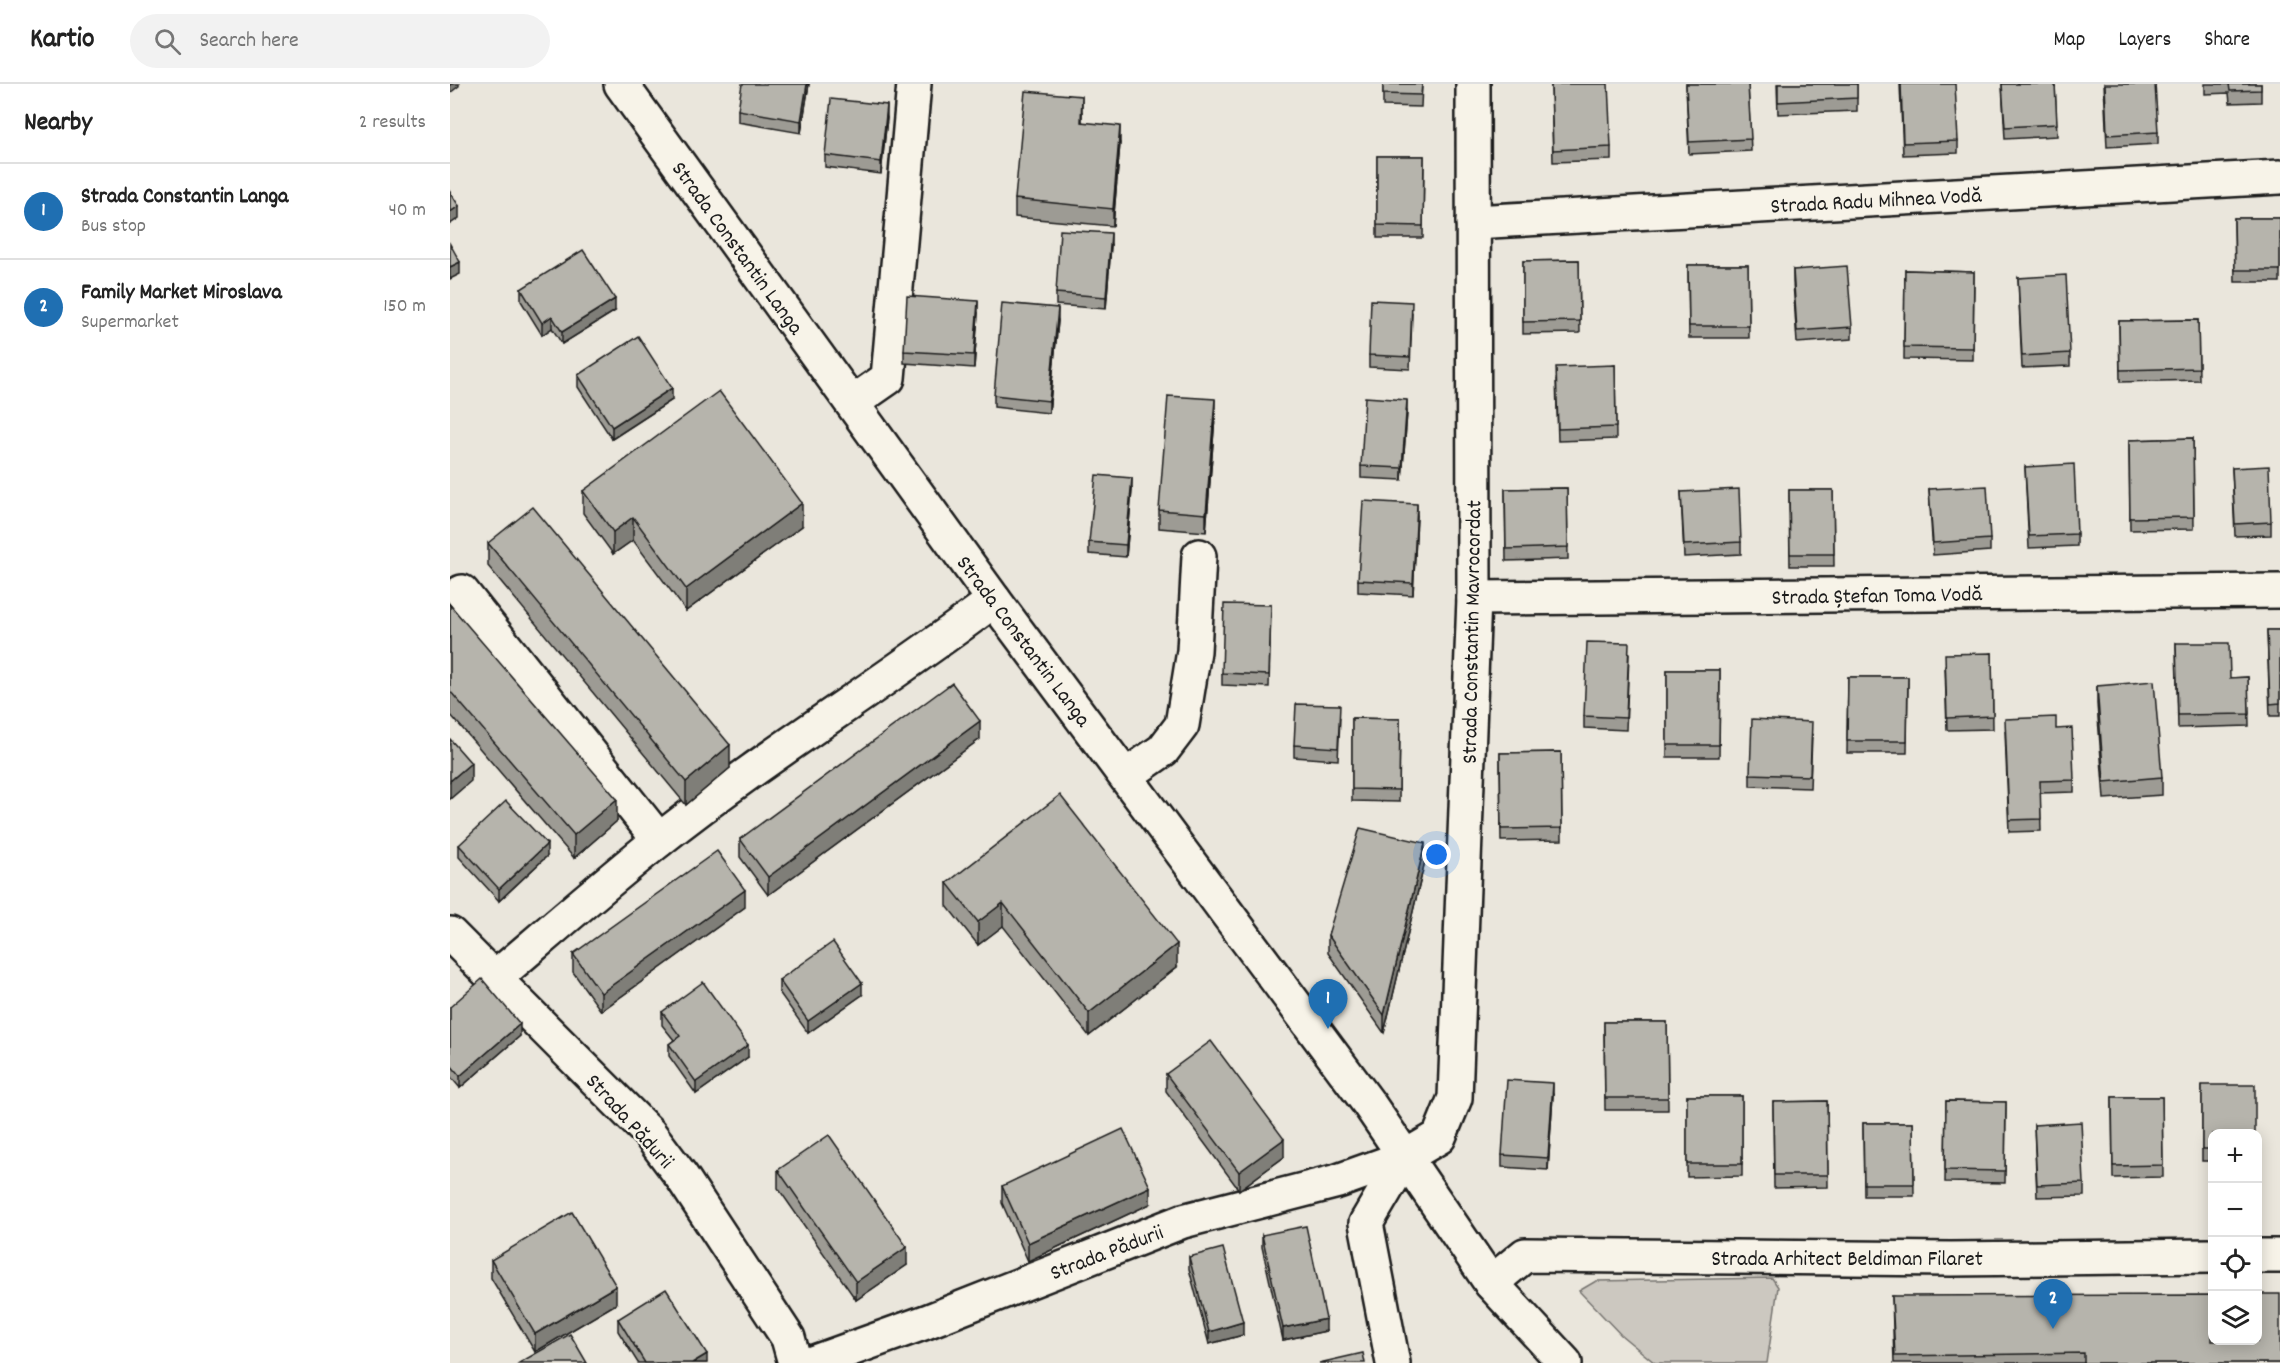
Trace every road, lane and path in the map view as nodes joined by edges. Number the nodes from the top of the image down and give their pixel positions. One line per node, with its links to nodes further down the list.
1 (621, 84): 6 (street, Strada Constantin Langa)
2 (914, 84): 6 (street)
3 (1473, 84): 5 (street, Strada Constantin Mavrocordat)
4 (2280, 177): 5 (street, Strada Radu Mihnea Vodă)
5 (1473, 222): 10 (street, Strada Constantin Mavrocordat)
6 (852, 403): 11 (street, Strada Constantin Langa)
7 (1199, 556): 12 (street)
8 (2280, 591): 10 (street, Strada Ștefan Toma Vodă)
9 (462, 592): 13 (street)
10 (1474, 597): 16 (street, Strada Constantin Mavrocordat)
11 (994, 600): 12 (street, Strada Constantin Langa); 13 (street)
12 (1127, 775): 16 (street, Strada Constantin Langa)
13 (659, 840): 15 (street)
14 (456, 950): 15 (street, Strada Pădurii)
15 (495, 978): 21 (street, Strada Pădurii)
16 (1405, 1157): 20 (street, Strada Constantin Langa); 22 (street, Strada Pădurii); 23 (street)
17 (2208, 1256): 20 (street, Strada Arhitect Beldiman Filaret)
18 (2262, 1256): 19 (street)
19 (2280, 1256)
20 (1491, 1282): 24 (street, Strada Constantin Langa)
21 (795, 1363)
22 (812, 1363)
23 (1393, 1363)
24 (1564, 1363)

